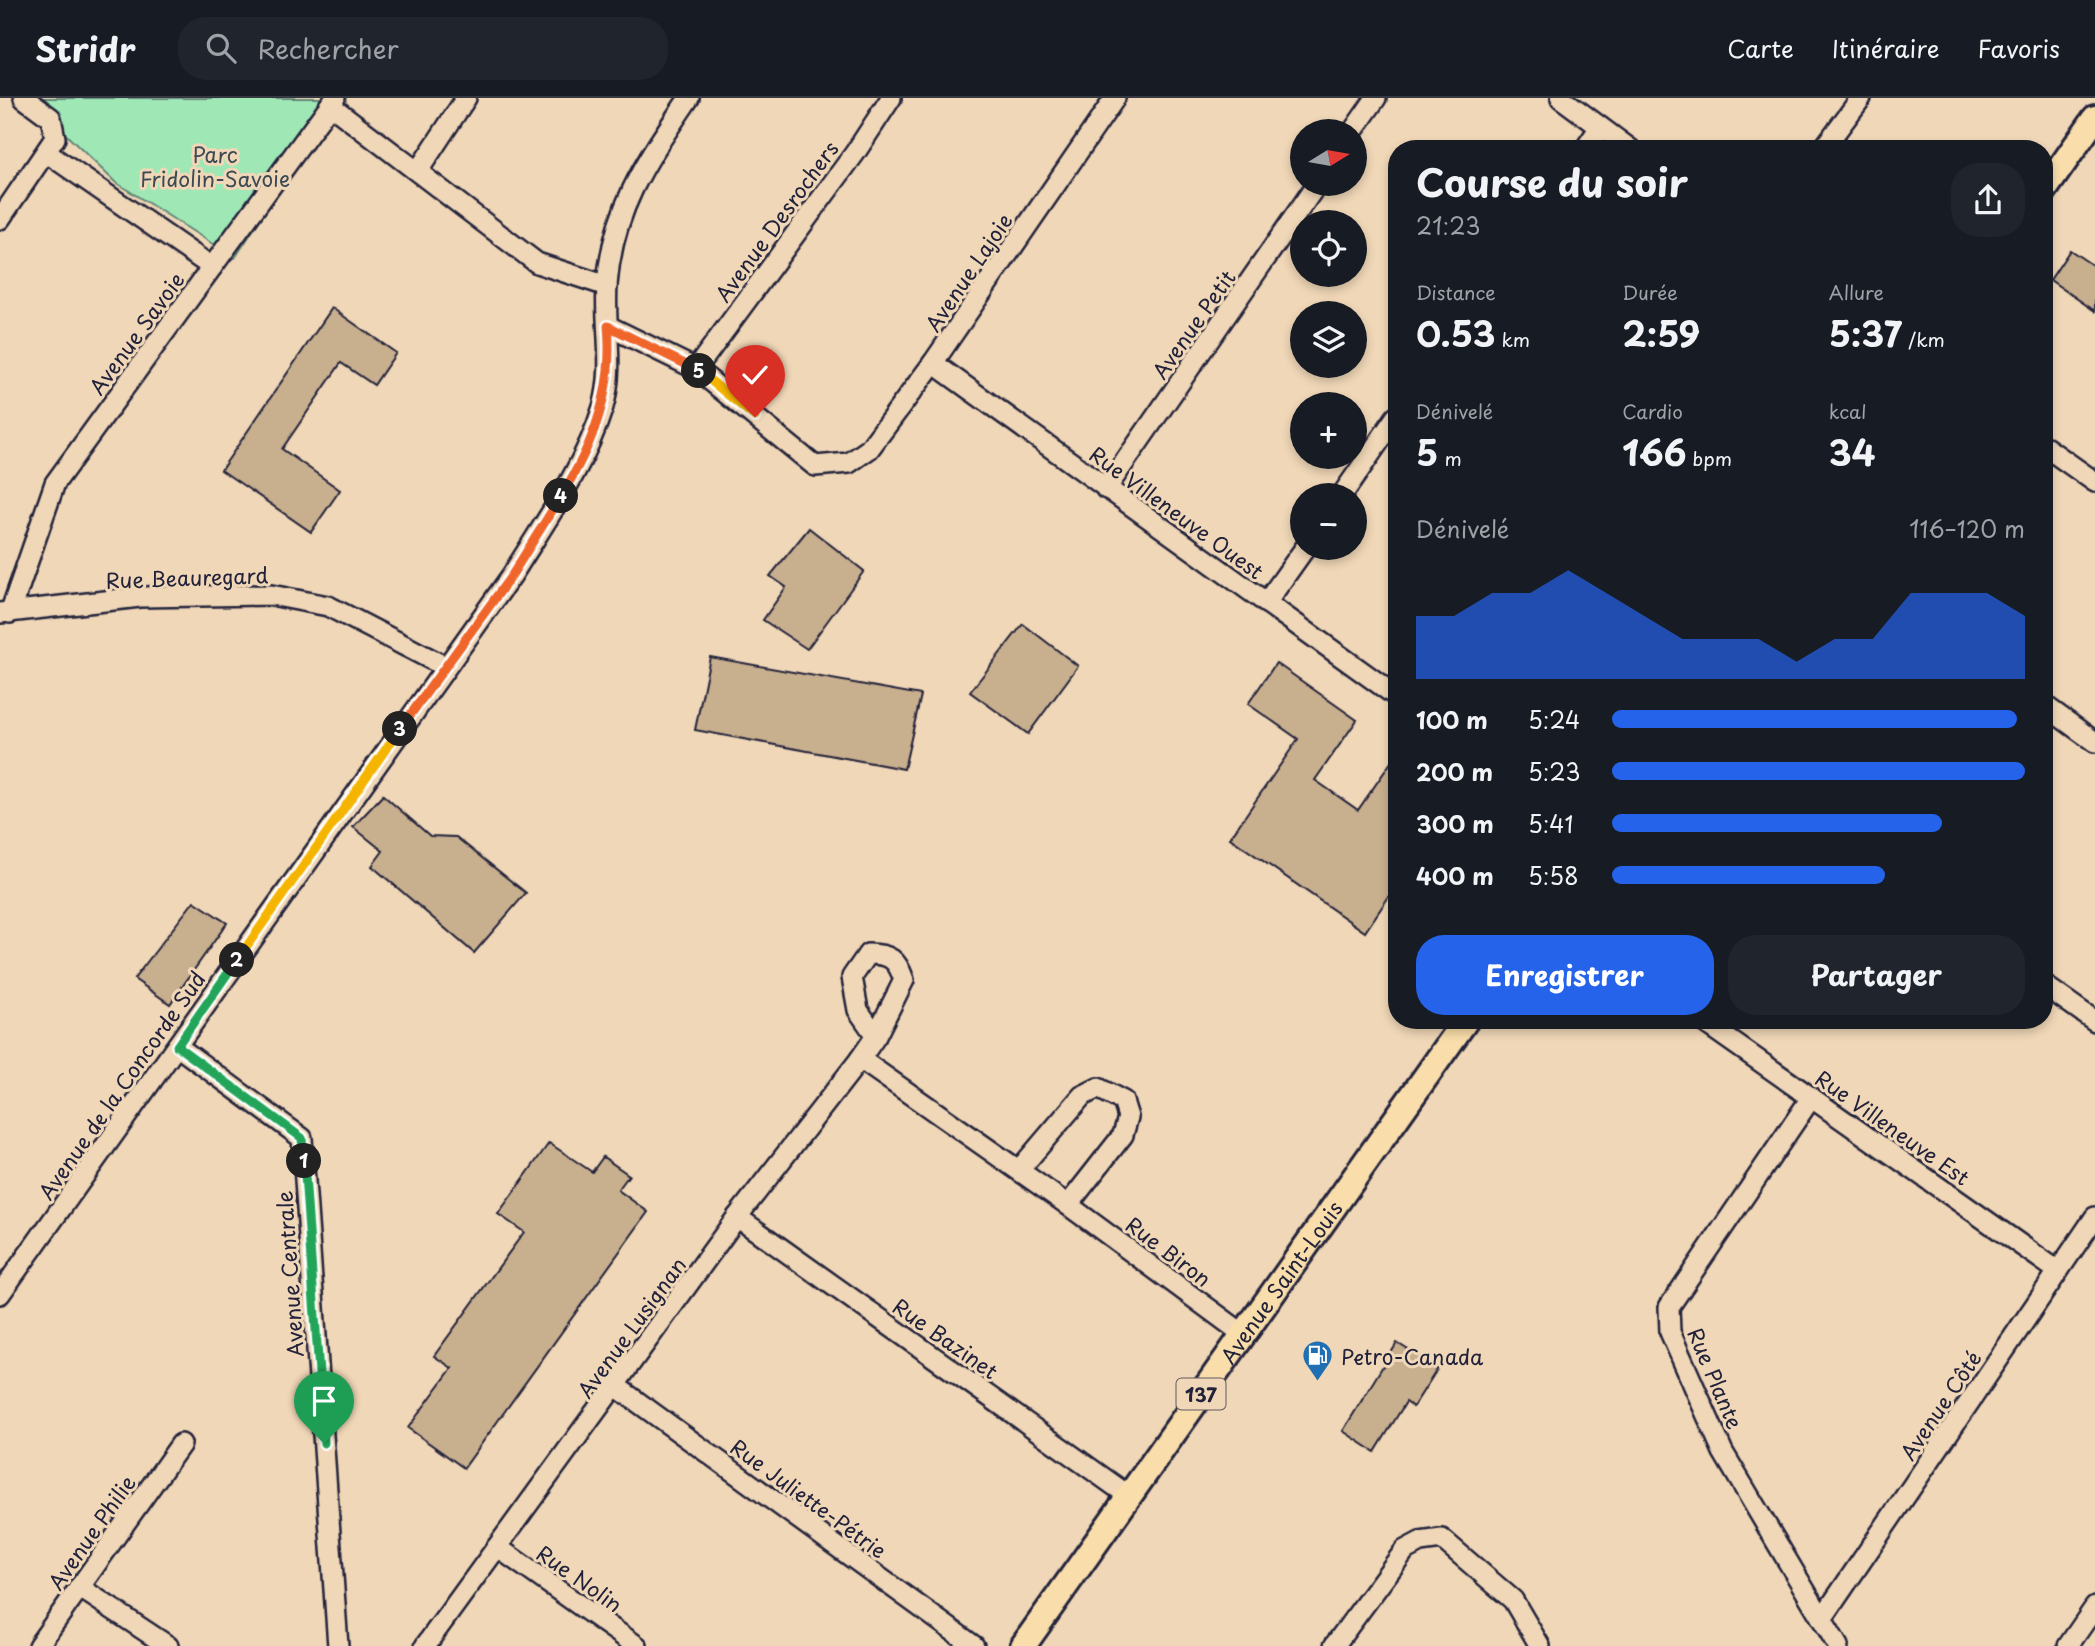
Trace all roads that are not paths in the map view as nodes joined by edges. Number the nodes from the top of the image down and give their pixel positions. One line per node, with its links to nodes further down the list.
1 (24, 98): 16 (street)
2 (466, 98): 17 (street)
3 (689, 98): 22 (street, Avenue de la Concorde Sud)
4 (891, 98): 25 (street, Avenue Desrochers)
5 (1115, 98): 24 (street, Avenue Lajoie)
6 (1376, 98): 11 (street)
7 (1561, 98): 12 (street)
8 (1860, 98): 15 (street)
9 (332, 102): 17 (street); 21 (street, Avenue Savoie)
10 (2095, 118): 18 (main road)
11 (1361, 119)
12 (1600, 127): 13 (street); 14 (street)
13 (1591, 140)
14 (1618, 140)
15 (1830, 140)
16 (47, 153): 20 (street); 21 (street)
17 (418, 171): 22 (street)
18 (2053, 178)
19 (1309, 196): 30 (street, Avenue Petit)
20 (0, 219)
21 (212, 267): 33 (street, Avenue Savoie)
22 (607, 286): 23 (street, Avenue de la Concorde Sud)
23 (608, 326): 25 (street); 34 (street, Avenue de la Concorde Sud)
24 (933, 363): 25 (street, Avenue Lajoie); 30 (street, Rue Villeneuve Ouest)
25 (696, 369)
26 (1388, 429): 29 (street)
27 (2053, 452): 28 (street)
28 (2095, 482)
29 (1350, 483)
30 (1106, 489): 32 (street, Rue Villeneuve Ouest)
31 (1296, 560): 32 (street)
32 (1266, 603): 35 (street, Rue Villeneuve Ouest)
33 (5, 613): 34 (street, Rue Beauregard)
34 (444, 666): 43 (street, Avenue de la Concorde Sud)
35 (1388, 690)
36 (2053, 712): 37 (street)
37 (2095, 742)
38 (2053, 991): 39 (street)
39 (2095, 1021)
40 (1460, 1029): 52 (main road, Avenue Saint-Louis / 137)
41 (1714, 1029): 45 (street, Rue Villeneuve Est)
42 (876, 1036): 44 (street, Avenue Lusignan)
43 (177, 1046): 51 (street, Avenue de la Concorde Sud); 62 (street, Avenue Centrale)
44 (860, 1059): 46 (street, Rue Biron); 48 (street, Avenue Lusignan)
45 (1811, 1098): 50 (street, Rue Villeneuve Est); 59 (street, Rue Plante)
46 (1019, 1170): 47 (street, Rue Biron); 47 (street)
47 (1068, 1205): 52 (street, Rue Biron)
48 (737, 1217): 53 (street, Avenue Lusignan); 55 (street, Rue Bazinet)
49 (2095, 1217): 50 (street, Avenue Côté)
50 (2058, 1271): 59 (street, Avenue Côté)
51 (0, 1294)
52 (1243, 1334): 55 (main road, Avenue Saint-Louis / 137)
53 (617, 1387): 56 (street, Avenue Lusignan); 65 (street, Rue Juliette-Pétrie)
54 (181, 1444): 57 (street, Avenue Philie)
55 (1129, 1496): 66 (main road, Avenue Saint-Louis / 137)
56 (497, 1547): 63 (street, Avenue Lusignan); 64 (street, Rue Nolin)
57 (79, 1587): 60 (street, Avenue Philie); 61 (street)
58 (2095, 1607): 70 (street)
59 (1822, 1619): 69 (street, Rue Plante)
60 (38, 1646)
61 (168, 1646)
62 (338, 1646)
63 (425, 1646)
64 (637, 1646)
65 (974, 1646)
66 (1023, 1646)
67 (1334, 1646): 68 (street)
68 (1540, 1646)
69 (1838, 1646)
70 (2068, 1646)

